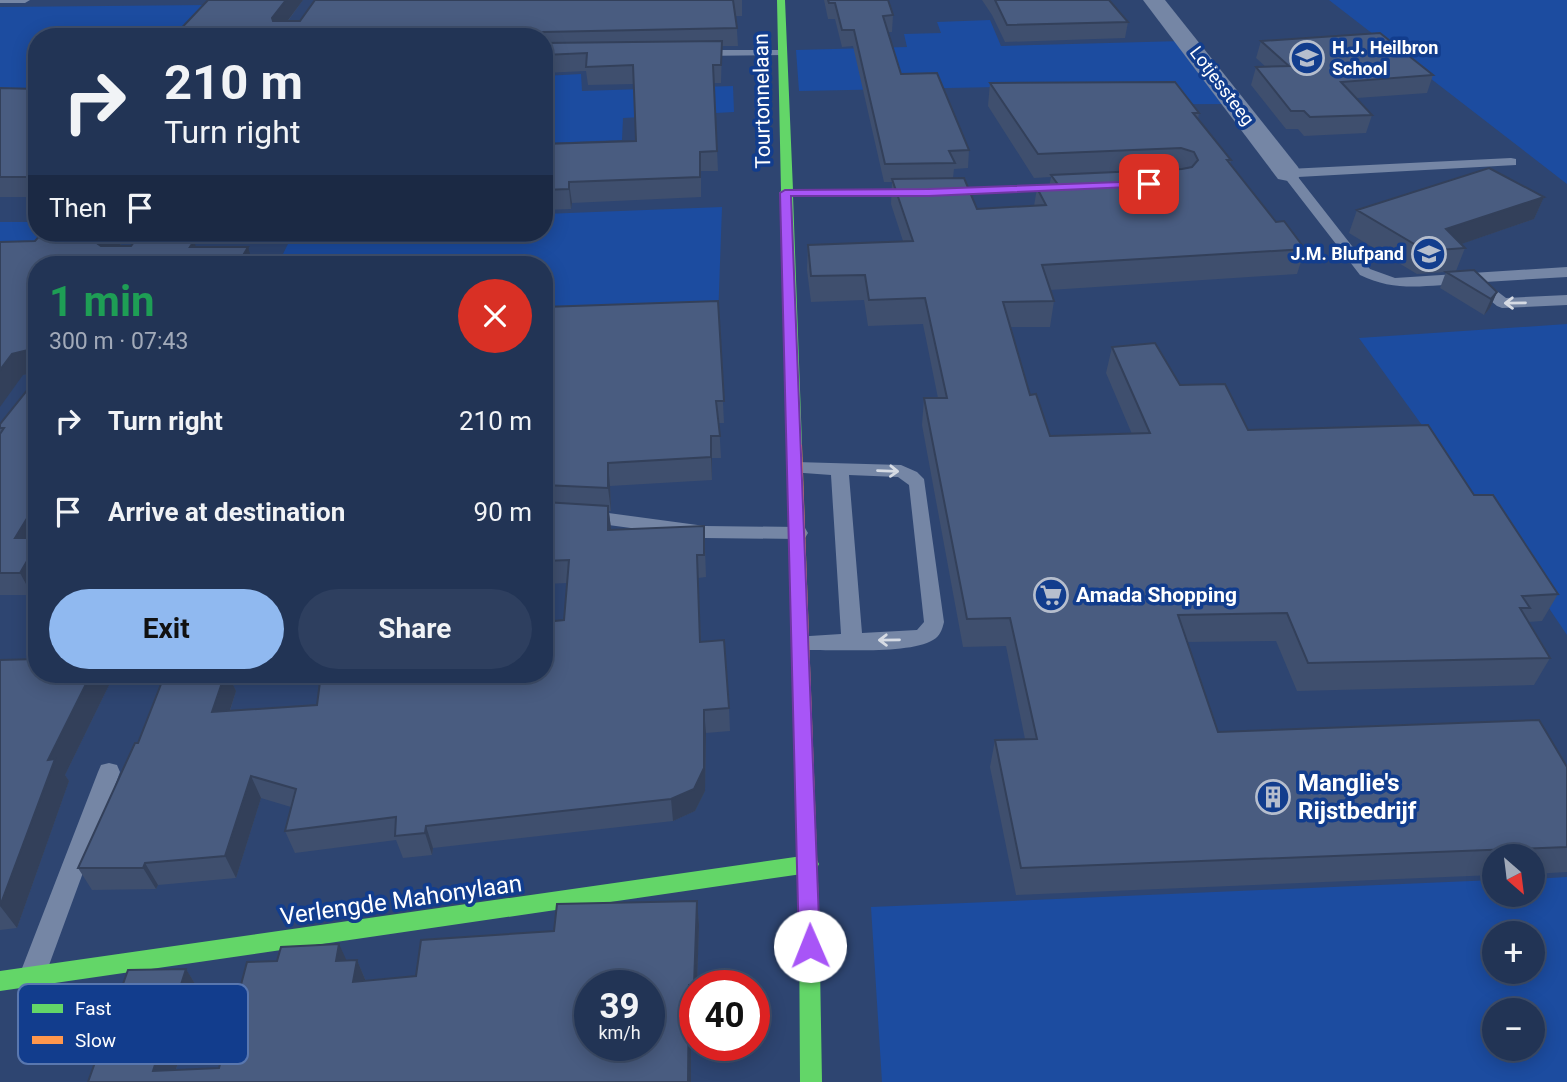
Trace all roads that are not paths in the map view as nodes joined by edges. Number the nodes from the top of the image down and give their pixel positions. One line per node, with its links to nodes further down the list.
1 (1, 0): 2 (lane)
2 (25, 0)
3 (781, 0): 6 (street, Tourtonnelaan)
4 (1154, 0): 8 (street, Lotjessteeg)
5 (682, 53): 6 (lane)
6 (782, 53): 10 (street, Tourtonnelaan)
7 (1511, 162): 8 (lane)
8 (1288, 173): 12 (lane)
9 (1108, 186): 10 (street)
10 (785, 193): 14 (street, Tourtonnelaan)
11 (1567, 272): 12 (lane)
12 (1472, 278): 13 (lane, one-way to 12)
13 (1567, 300)
14 (796, 468): 15 (lane); 17 (street, Tourtonnelaan)
15 (840, 470): 18 (lane); 18 (lane, one-way to 18)
16 (553, 516): 17 (lane)
17 (798, 533): 19 (street, Tourtonnelaan)
18 (852, 641): 19 (lane)
19 (801, 642): 21 (street, Tourtonnelaan)
20 (109, 772): 22 (lane)
21 (808, 864): 22 (street, Verlengde Mahonylaan); 24 (street, Tourtonnelaan)
22 (32, 977): 23 (street, Verlengde Mahonylaan)
23 (0, 981)
24 (811, 1082)

